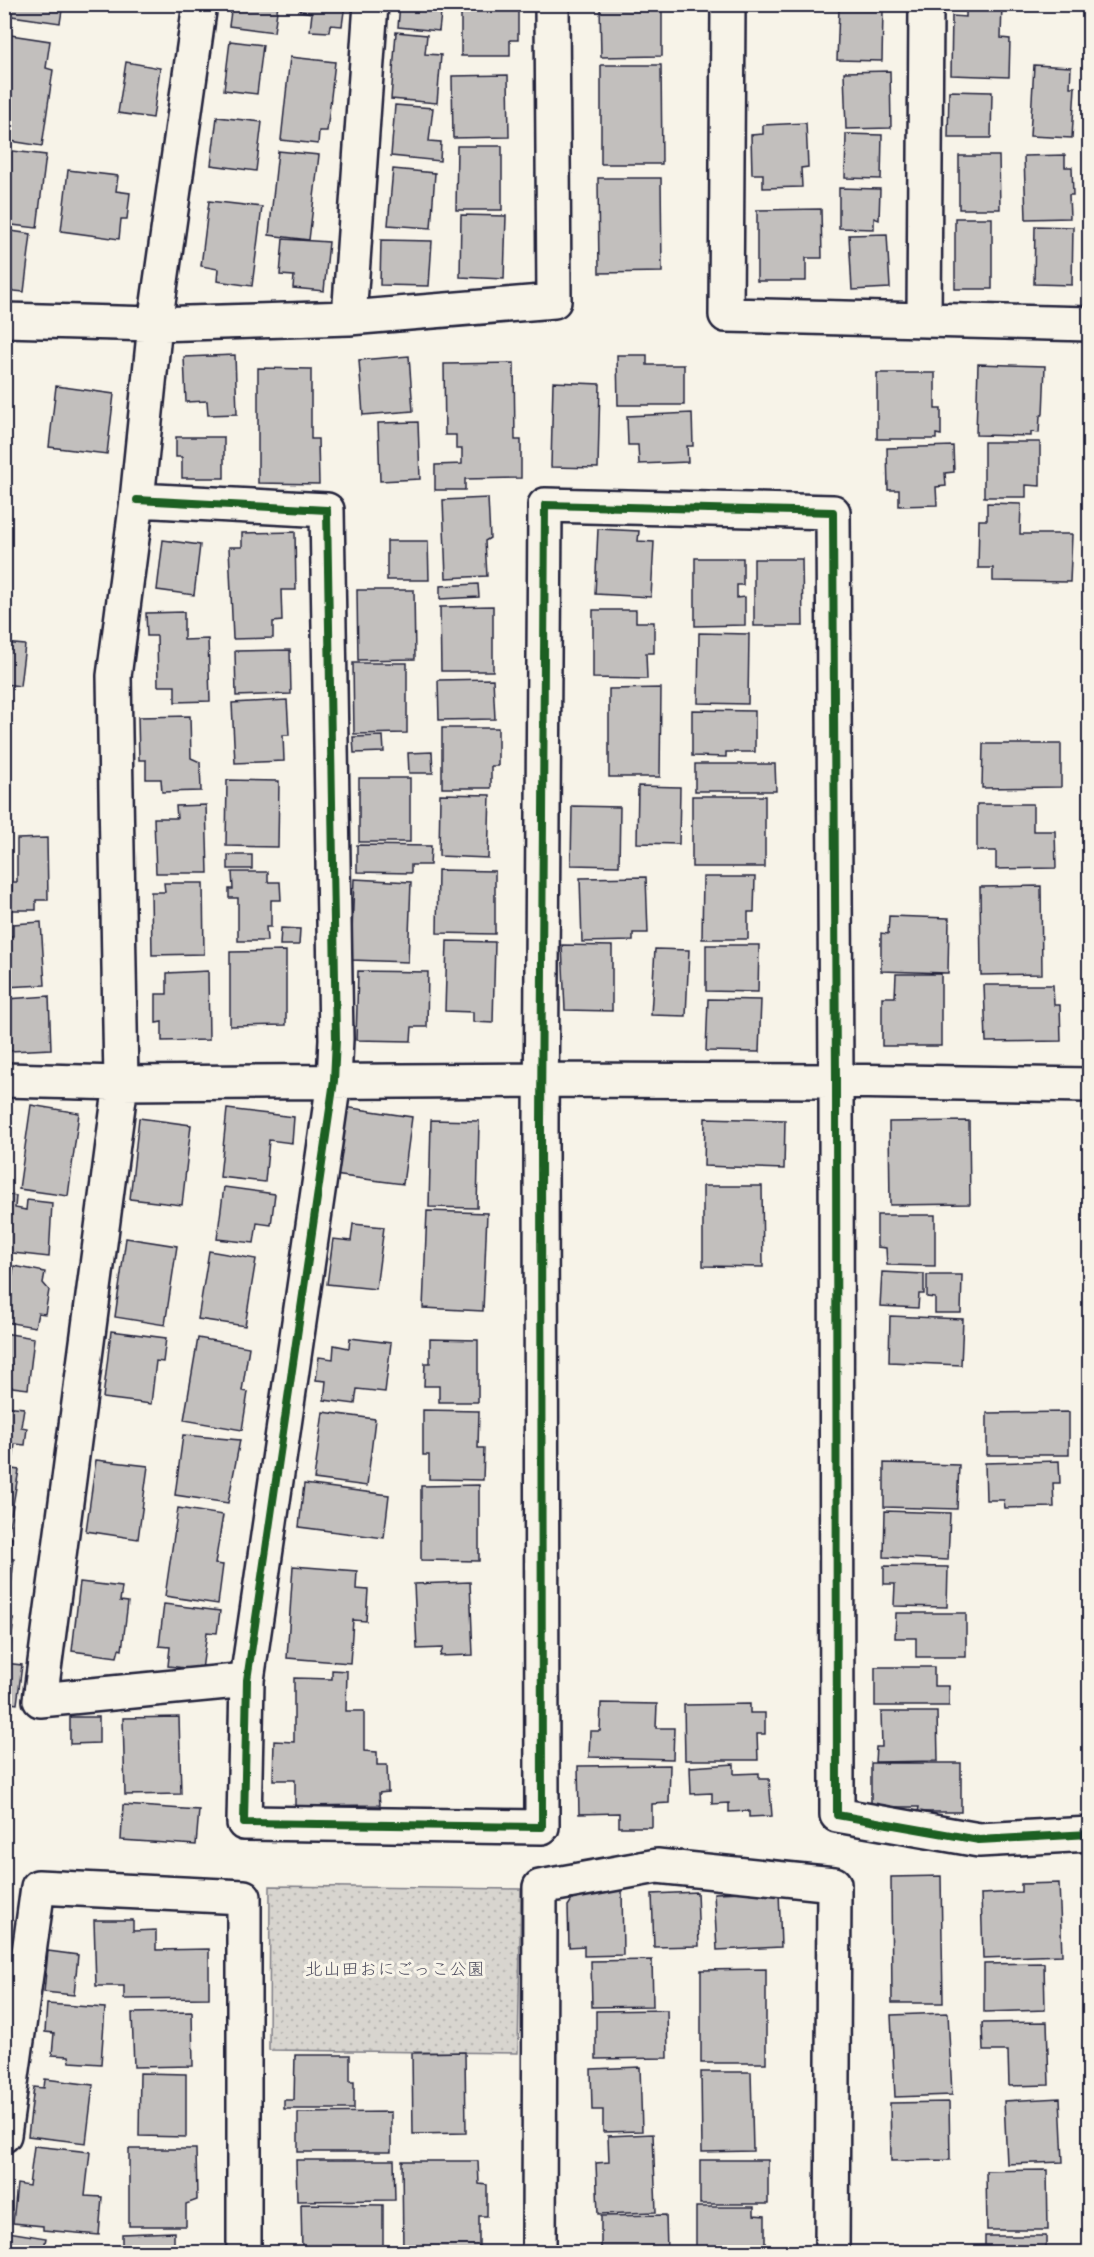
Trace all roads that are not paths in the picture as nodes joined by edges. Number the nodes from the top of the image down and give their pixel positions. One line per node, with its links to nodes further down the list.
1 (200, 4): 9 (street)
2 (371, 4): 6 (street)
3 (552, 4): 6 (street)
4 (728, 4): 8 (street)
5 (926, 4): 8 (street)
6 (350, 318): 9 (street)
7 (4, 320): 9 (street)
8 (924, 320): 10 (street)
9 (155, 324): 11 (street)
10 (1089, 324)
11 (137, 500): 14 (street); 16 (street)
12 (4, 1080): 16 (street)
13 (542, 1080): 14 (street); 15 (street); 15 (street); 18 (street)
14 (334, 1081): 16 (street); 18 (street)
15 (836, 1081): 17 (street); 19 (street)
16 (121, 1083): 18 (street)
17 (1089, 1085)
18 (247, 1680)
19 (1089, 1834)
20 (4, 2134): 21 (street)
21 (244, 2253)
22 (539, 2253): 23 (street)
23 (832, 2253)

